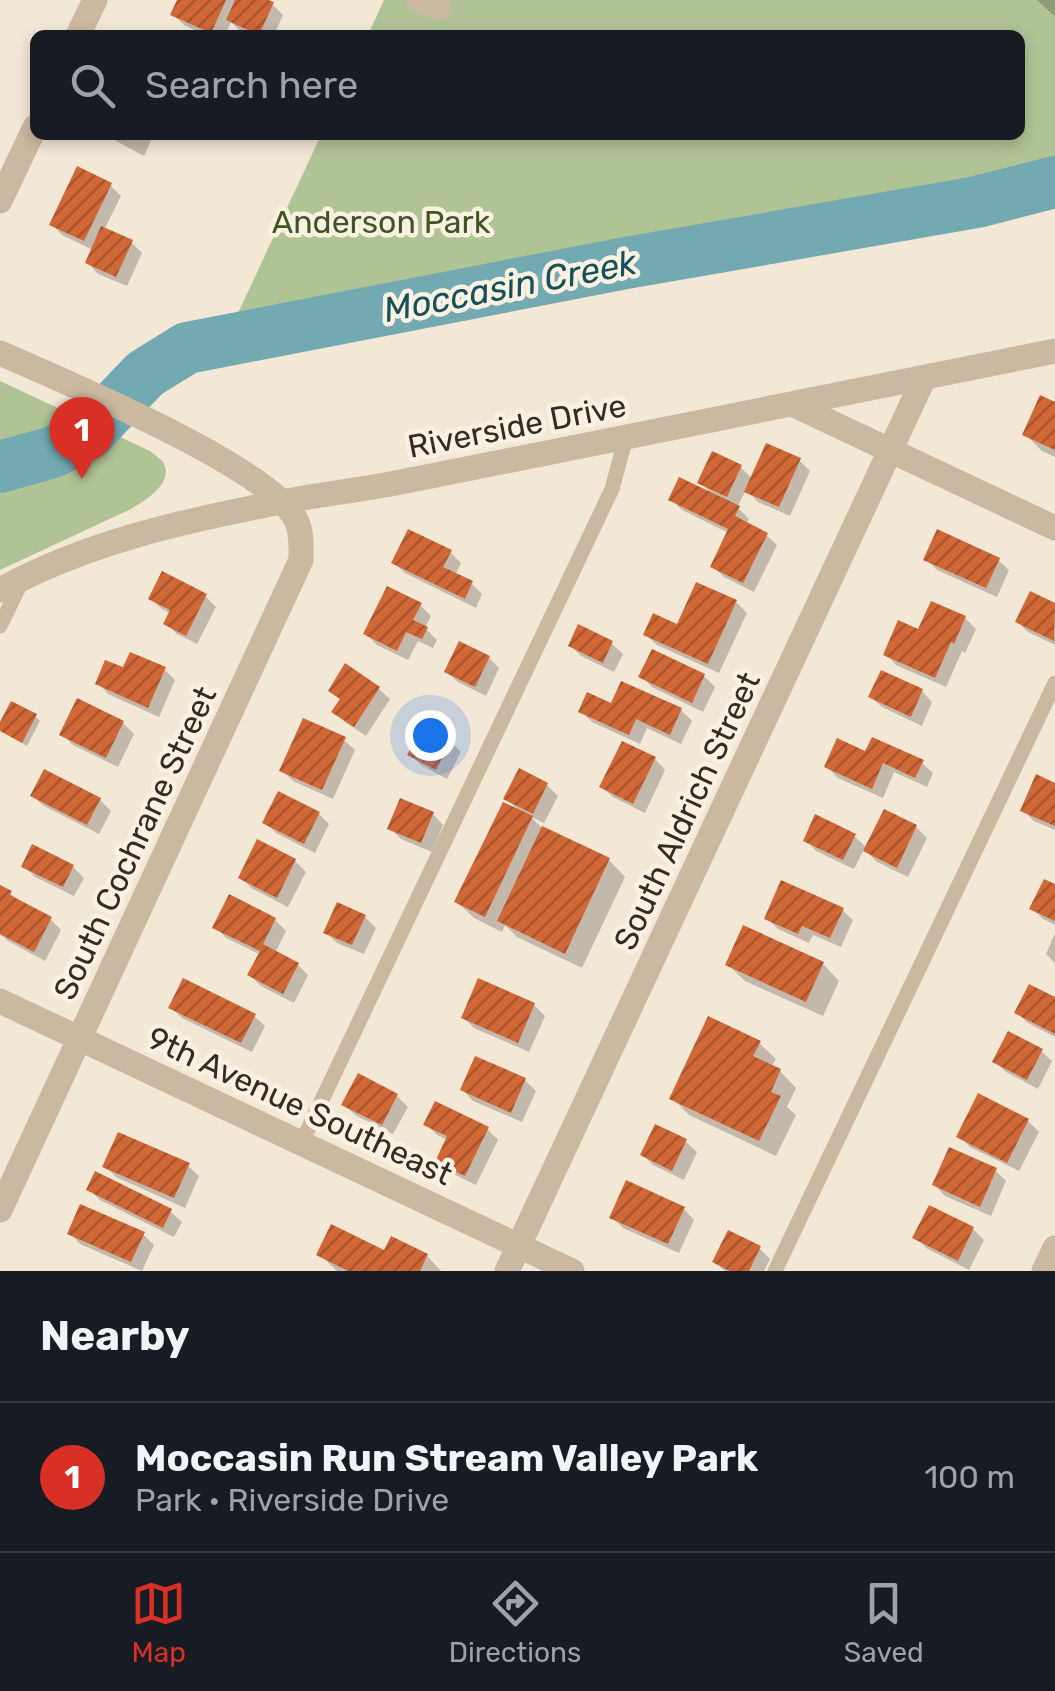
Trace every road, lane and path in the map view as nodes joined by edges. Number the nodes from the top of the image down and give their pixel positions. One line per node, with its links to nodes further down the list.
1 (95, 0): 2 (street)
2 (80, 30)
3 (30, 138): 4 (street)
4 (0, 201)
5 (1055, 350): 7 (street, Riverside Drive)
6 (0, 353): 11 (street)
7 (924, 378): 8 (street, Riverside Drive); 10 (street, South Aldrich Street)
8 (794, 405): 9 (street, Riverside Drive); 10 (street)
9 (626, 437): 11 (street, Riverside Drive); 19 (lane)
10 (892, 450): 12 (street); 21 (street, South Aldrich Street)
11 (283, 502): 13 (street, Riverside Drive); 18 (street, South Cochrane Street)
12 (1055, 528)
13 (23, 578): 14 (street, Riverside Drive); 15 (lane)
14 (0, 590)
15 (0, 626)
16 (1055, 683): 25 (lane)
17 (0, 1001): 18 (street, 9th Avenue Southeast)
18 (81, 1038): 19 (street, 9th Avenue Southeast); 20 (street, South Cochrane Street)
19 (301, 1144): 21 (street, 9th Avenue Southeast)
20 (0, 1210)
21 (519, 1246): 23 (street, South Aldrich Street); 24 (street, 9th Avenue Southeast)
22 (1055, 1248): 26 (street)
23 (507, 1271)
24 (572, 1271)
25 (776, 1271)
26 (1044, 1271)

